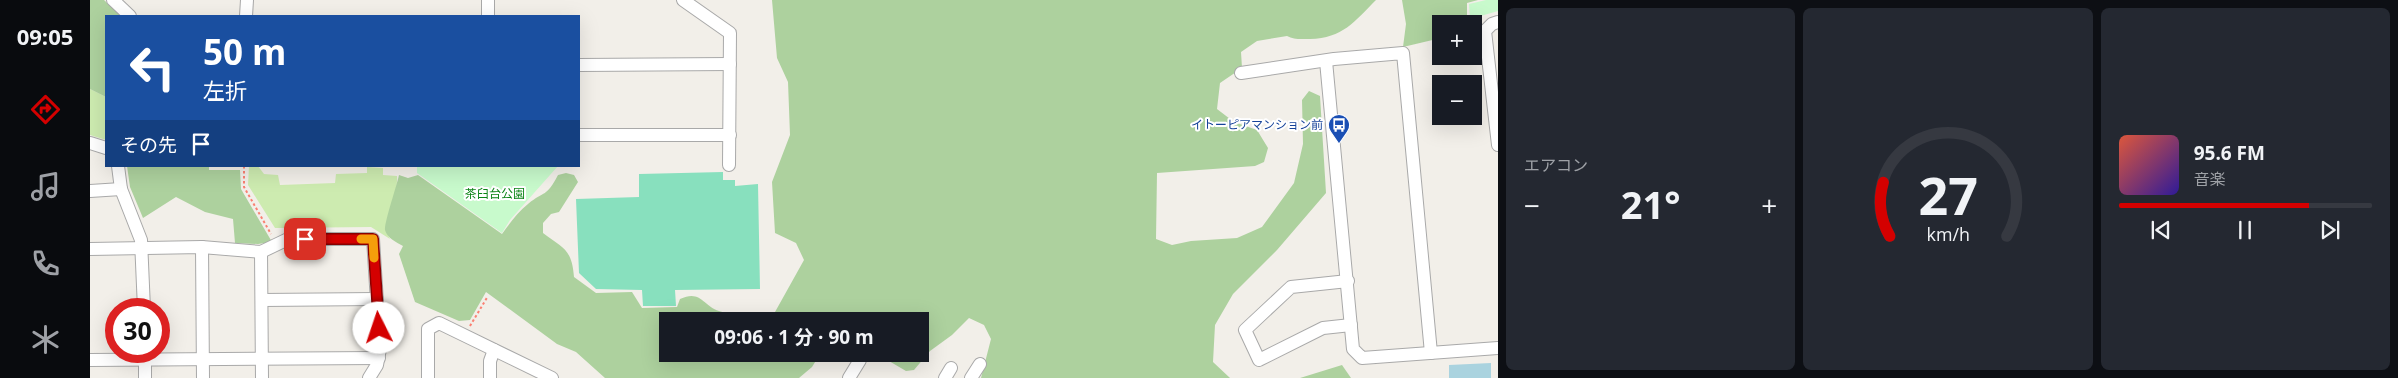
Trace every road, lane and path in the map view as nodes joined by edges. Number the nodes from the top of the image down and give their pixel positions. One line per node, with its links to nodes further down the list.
1 (113, 0): 5 (street)
2 (247, 0): 6 (street)
3 (488, 0): 7 (street)
4 (684, 0): 10 (street)
5 (129, 15)
6 (246, 15)
7 (488, 15)
8 (1498, 22): 16 (street)
9 (1326, 61): 12 (street); 28 (street); 37 (street)
10 (730, 64): 11 (street); 14 (street)
11 (580, 65)
12 (1241, 73)
13 (580, 135): 14 (street)
14 (730, 135): 18 (street)
15 (90, 143): 17 (street)
16 (1498, 145)
17 (105, 148)
18 (729, 165)
19 (118, 167): 21 (street)
20 (244, 167): 23 (path)
21 (121, 189): 22 (street); 25 (street)
22 (90, 190)
23 (273, 238)
24 (202, 247): 25 (street); 27 (street); 42 (street)
25 (142, 248): 26 (street); 30 (street)
26 (90, 249)
27 (261, 252): 31 (street); 32 (street)
28 (1348, 281): 34 (street); 34 (street)
29 (488, 296): 33 (path)
30 (144, 298)
31 (377, 299): 32 (street); 40 (street)
32 (262, 300): 39 (street)
33 (473, 322)
34 (1351, 325): 37 (street)
35 (1498, 348): 37 (street)
36 (494, 350): 51 (street); 52 (street); 53 (street)
37 (1431, 354)
38 (170, 357): 42 (street)
39 (262, 358): 40 (street); 42 (street); 49 (street)
40 (379, 358): 50 (street)
41 (105, 359): 43 (street)
42 (203, 359): 48 (street)
43 (90, 360)
44 (859, 362): 54 (street)
45 (144, 363): 47 (street)
46 (980, 364): 55 (street)
47 (144, 378)
48 (203, 378)
49 (262, 378)
50 (369, 378)
51 (428, 378)
52 (490, 378)
53 (552, 378)
54 (849, 378)
55 (971, 378)

